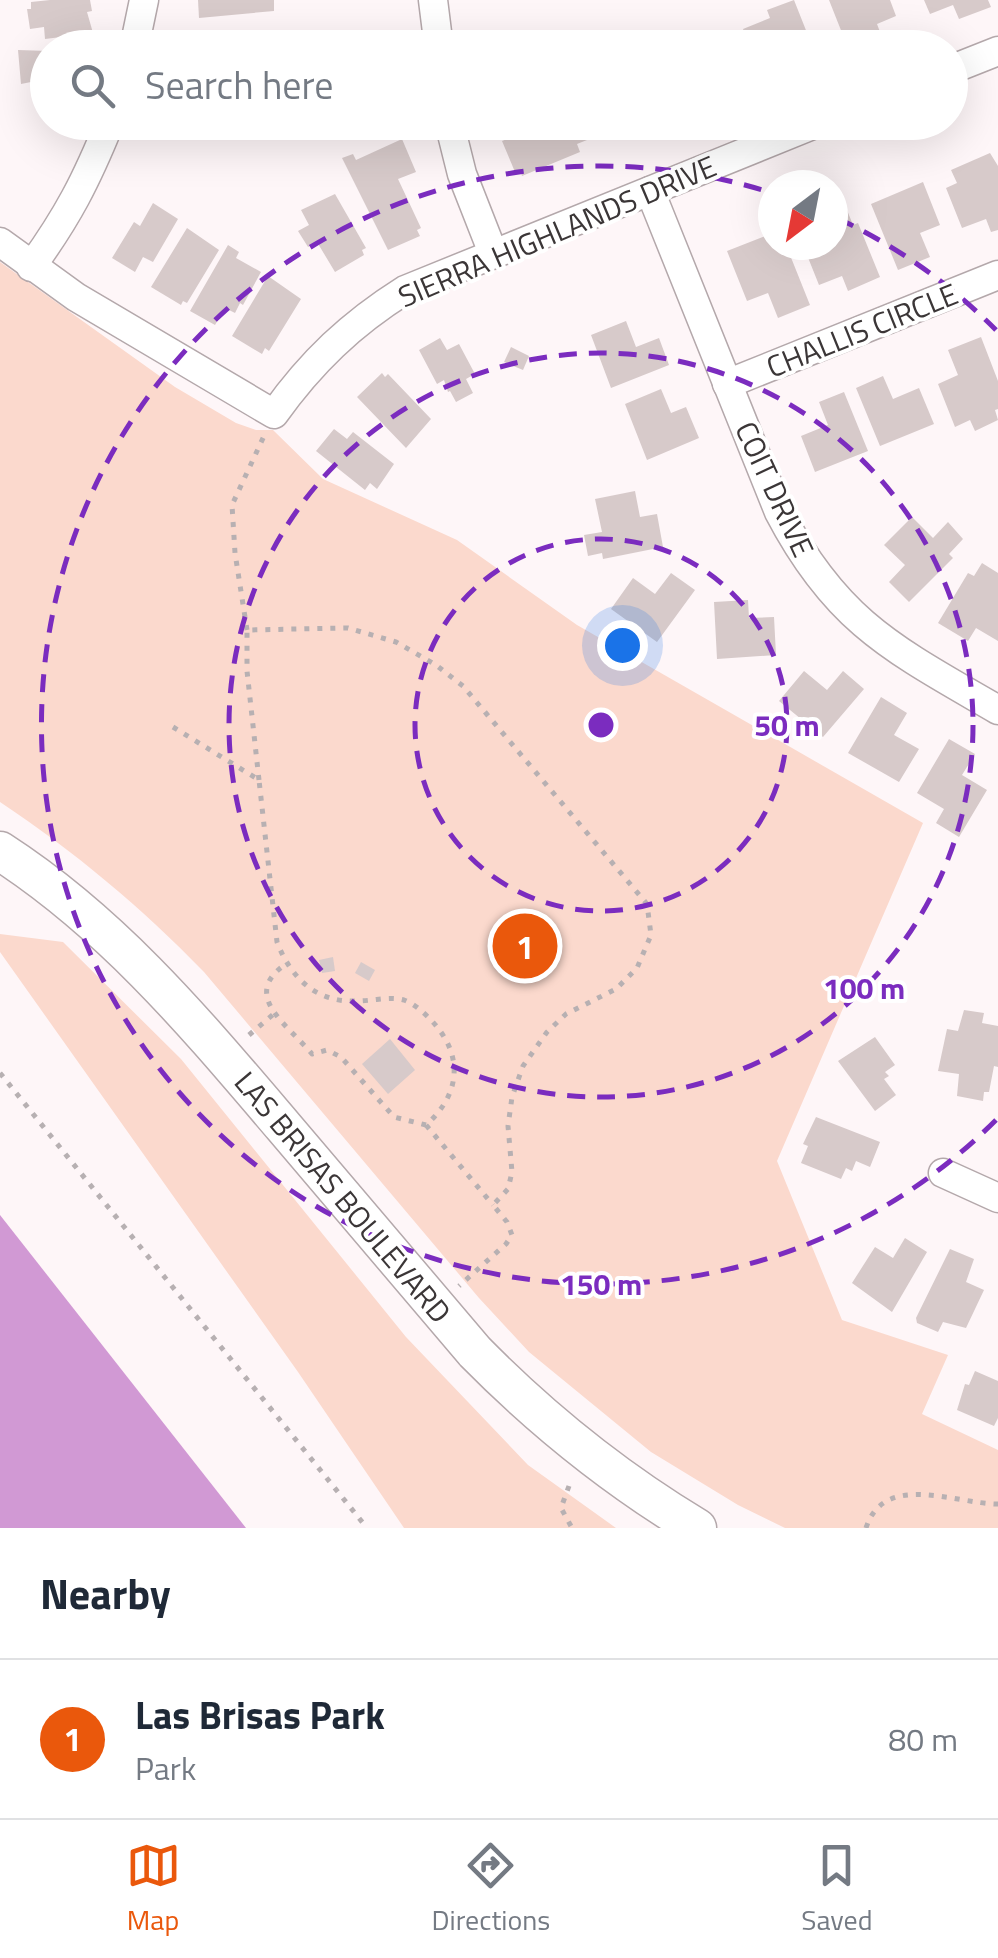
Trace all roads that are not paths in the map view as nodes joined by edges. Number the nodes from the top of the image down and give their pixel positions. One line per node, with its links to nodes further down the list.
1 (144, 0): 3 (street)
2 (433, 0): 4 (street)
3 (138, 30)
4 (437, 30)
5 (998, 51): 6 (street)
6 (968, 63)
7 (102, 140): 13 (street)
8 (454, 140): 12 (street)
9 (776, 140): 10 (street, SIERRA HIGHLANDS DRIVE)
10 (650, 191): 12 (street, SIERRA HIGHLANDS DRIVE); 15 (street, COIT DRIVE)
11 (0, 242): 13 (street)
12 (493, 253): 13 (street, SIERRA HIGHLANDS DRIVE)
13 (31, 267)
14 (998, 276): 15 (street, CHALLIS CIRCLE)
15 (727, 384): 16 (street, COIT DRIVE)
16 (998, 710)
17 (0, 851): 20 (street, LAS BRISAS BOULEVARD)
18 (943, 1173): 19 (street)
19 (998, 1198)
20 (697, 1528)

